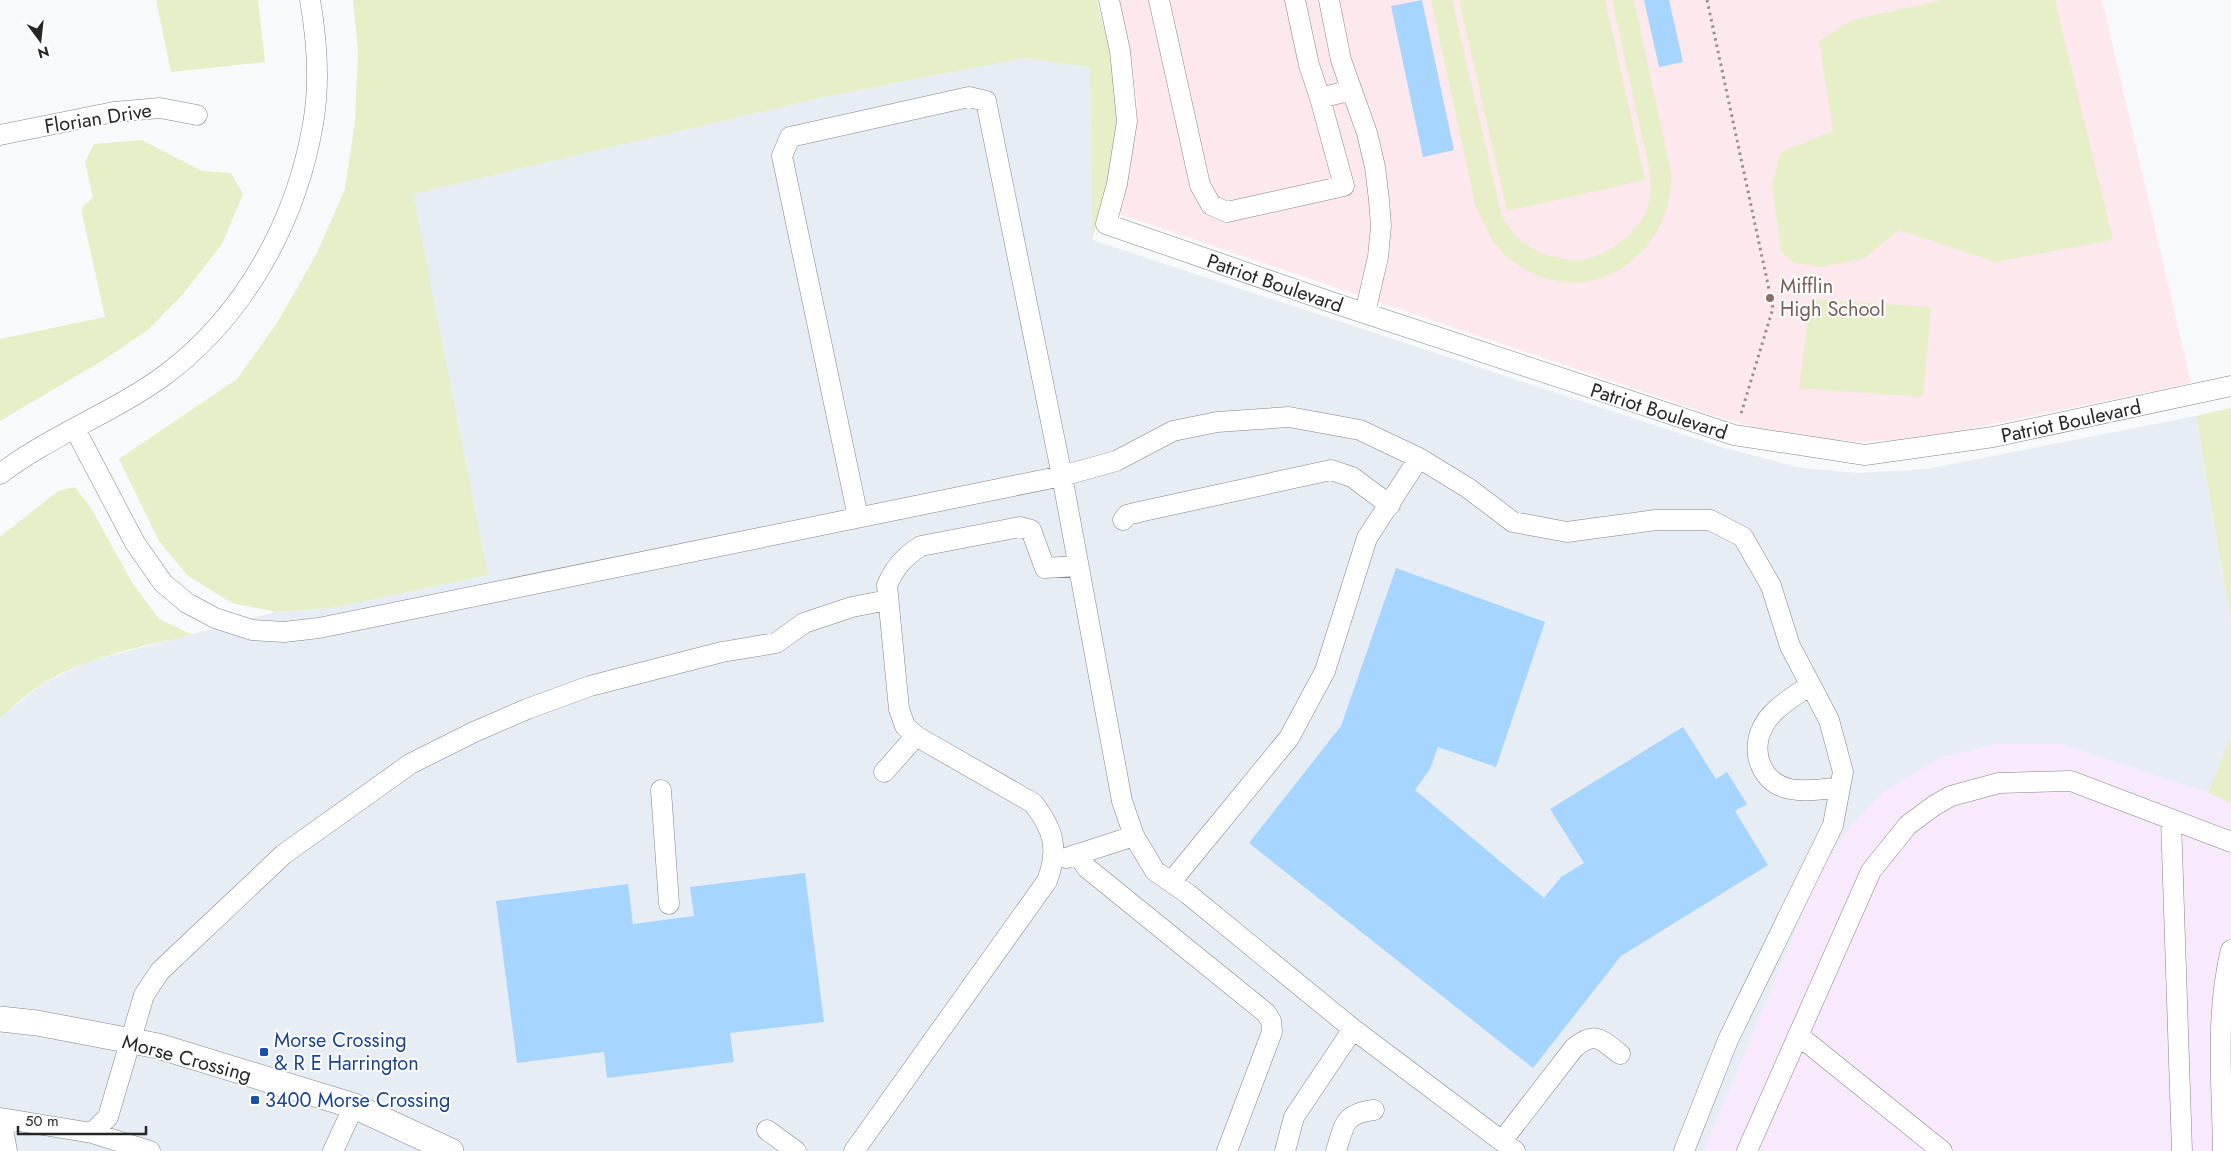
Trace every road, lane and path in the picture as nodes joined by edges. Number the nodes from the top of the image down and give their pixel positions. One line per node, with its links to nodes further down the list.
1 (310, 0): 13 (street)
2 (1109, 0): 11 (street, Patriot Boulevard)
3 (1159, 0): 8 (street)
4 (1295, 0): 8 (street)
5 (1329, 0): 7 (street)
6 (1707, 0): 14 (path)
7 (1352, 90): 8 (street); 11 (street)
8 (1320, 98)
9 (197, 115): 10 (street, Florian Drive)
10 (0, 135)
11 (1364, 313): 14 (street, Patriot Boulevard)
12 (2231, 386): 14 (street, Patriot Boulevard)
13 (76, 429): 16 (street); 19 (street)
14 (1734, 436)
15 (1419, 458): 17 (street); 18 (street); 23 (street)
16 (0, 474)
17 (1062, 476): 19 (street); 19 (street); 21 (street)
18 (1390, 505): 20 (street); 33 (street)
19 (858, 517)
20 (1123, 520)
21 (1078, 566): 22 (street); 29 (street)
22 (888, 600): 24 (street); 39 (street)
23 (1810, 685): 26 (street); 26 (street)
24 (916, 736): 25 (street); 32 (street)
25 (884, 772)
26 (1840, 787): 55 (street)
27 (661, 790): 34 (street)
28 (2171, 819): 30 (street); 38 (street); 58 (street)
29 (1134, 836): 31 (street); 33 (street)
30 (2231, 842)
31 (1077, 854): 32 (street); 52 (street)
32 (1054, 861): 51 (street)
33 (1171, 882): 37 (street)
34 (670, 904)
35 (2231, 950): 59 (street)
36 (0, 1019): 39 (main road, Morse Crossing)
37 (1353, 1029): 45 (street); 53 (street)
38 (1798, 1035): 56 (street); 57 (street)
39 (131, 1042): 41 (main road, Morse Crossing); 44 (street)
40 (1620, 1054): 45 (street)
41 (354, 1106): 48 (street); 49 (main road, Morse Crossing)
42 (1374, 1110): 54 (street)
43 (767, 1130): 50 (street)
44 (92, 1132): 46 (street); 47 (street)
45 (1509, 1146)
46 (7, 1151)
47 (150, 1151)
48 (333, 1151)
49 (451, 1151)
50 (796, 1151)
51 (854, 1151)
52 (1227, 1151)
53 (1285, 1151)
54 (1336, 1151)
55 (1684, 1151)
56 (1747, 1151)
57 (1942, 1151)
58 (2182, 1151)
59 (2223, 1151)

